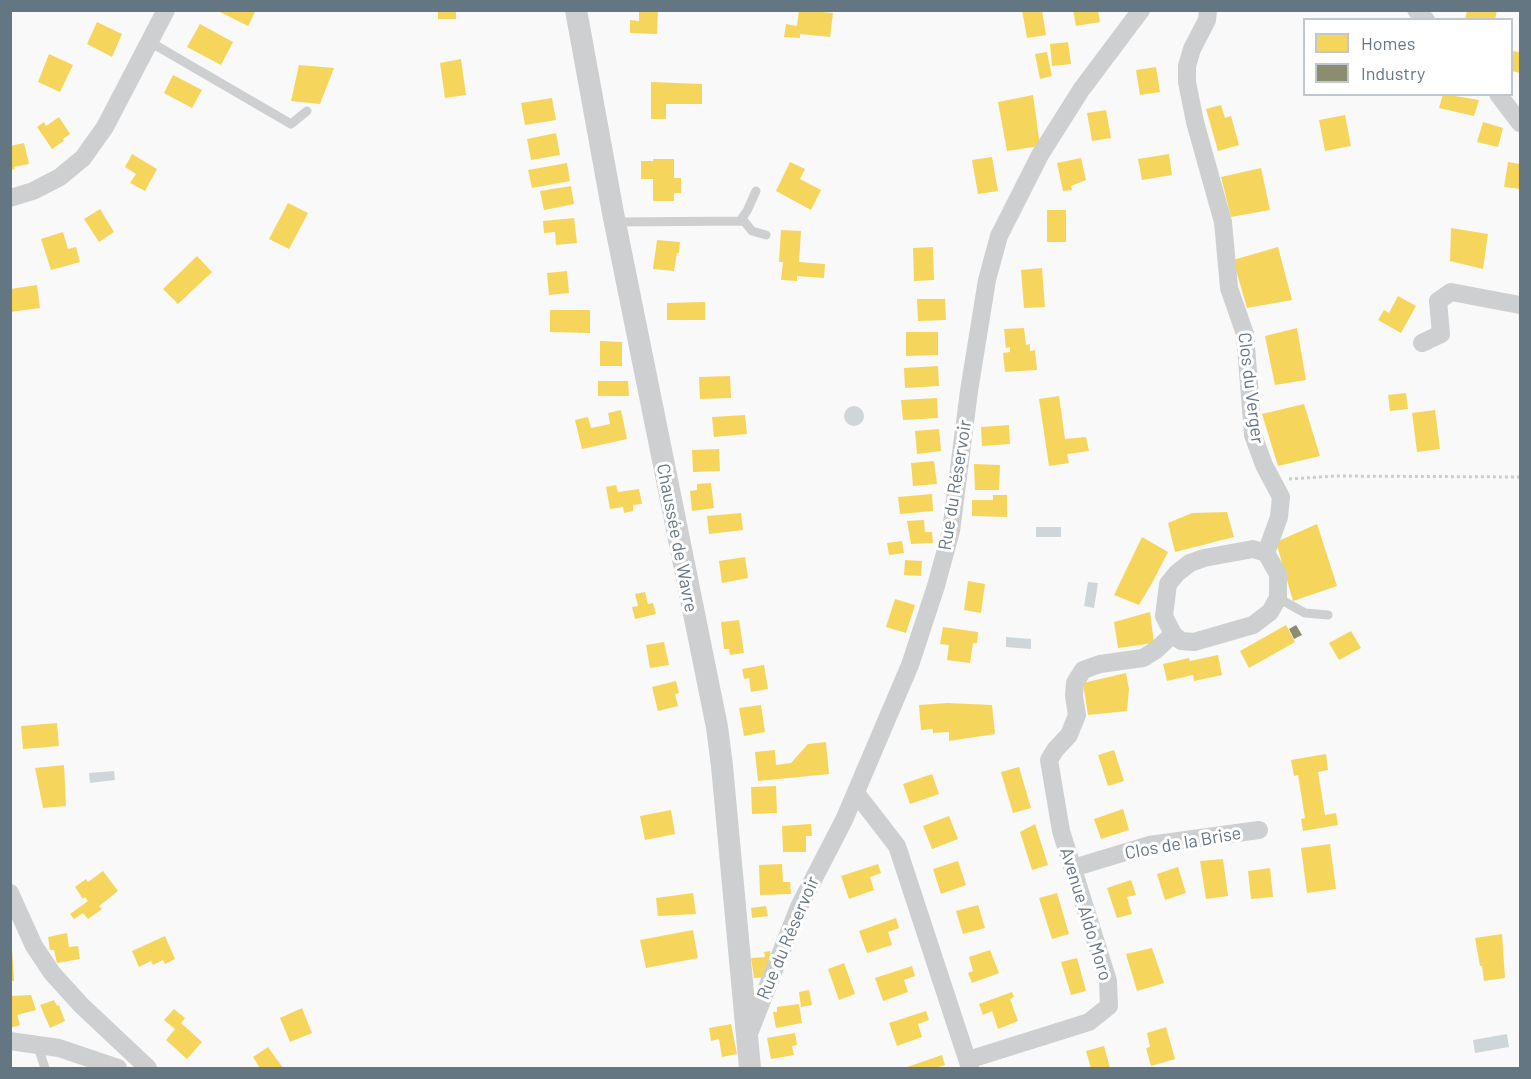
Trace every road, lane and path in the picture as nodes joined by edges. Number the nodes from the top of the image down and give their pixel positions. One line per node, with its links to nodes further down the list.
1 (166, 10): 5 (street)
2 (576, 10): 13 (street, Chaussée de Wavre)
3 (1141, 10): 23 (street, Rue du Réservoir)
4 (1208, 10): 18 (street, Clos du Verger)
5 (150, 42): 8 (lane); 11 (street)
6 (1500, 97): 7 (street); 9 (street)
7 (1521, 108)
8 (307, 111)
9 (1521, 123)
10 (756, 191): 12 (lane)
11 (10, 198)
12 (740, 221): 13 (lane); 14 (lane)
13 (615, 222): 27 (street, Chaussée de Wavre)
14 (766, 235)
15 (1521, 305): 16 (street)
16 (1422, 343)
17 (1521, 477): 18 (path)
18 (1271, 480): 19 (street, Clos du Verger)
19 (1266, 554): 20 (street); 22 (street)
20 (1278, 598): 21 (lane); 22 (street)
21 (1328, 615)
22 (1173, 634): 25 (street, Avenue Aldo Moro)
23 (856, 793): 27 (street, Rue du Réservoir); 30 (street)
24 (1259, 830): 25 (street, Clos de la Brise)
25 (1073, 868): 30 (street, Avenue Aldo Moro)
26 (10, 893): 33 (street)
27 (747, 1036): 34 (street, Chaussée de Wavre)
28 (10, 1041): 29 (street)
29 (37, 1044): 31 (lane); 32 (street)
30 (969, 1064)
31 (45, 1068)
32 (118, 1068)
33 (148, 1068)
34 (750, 1068)

